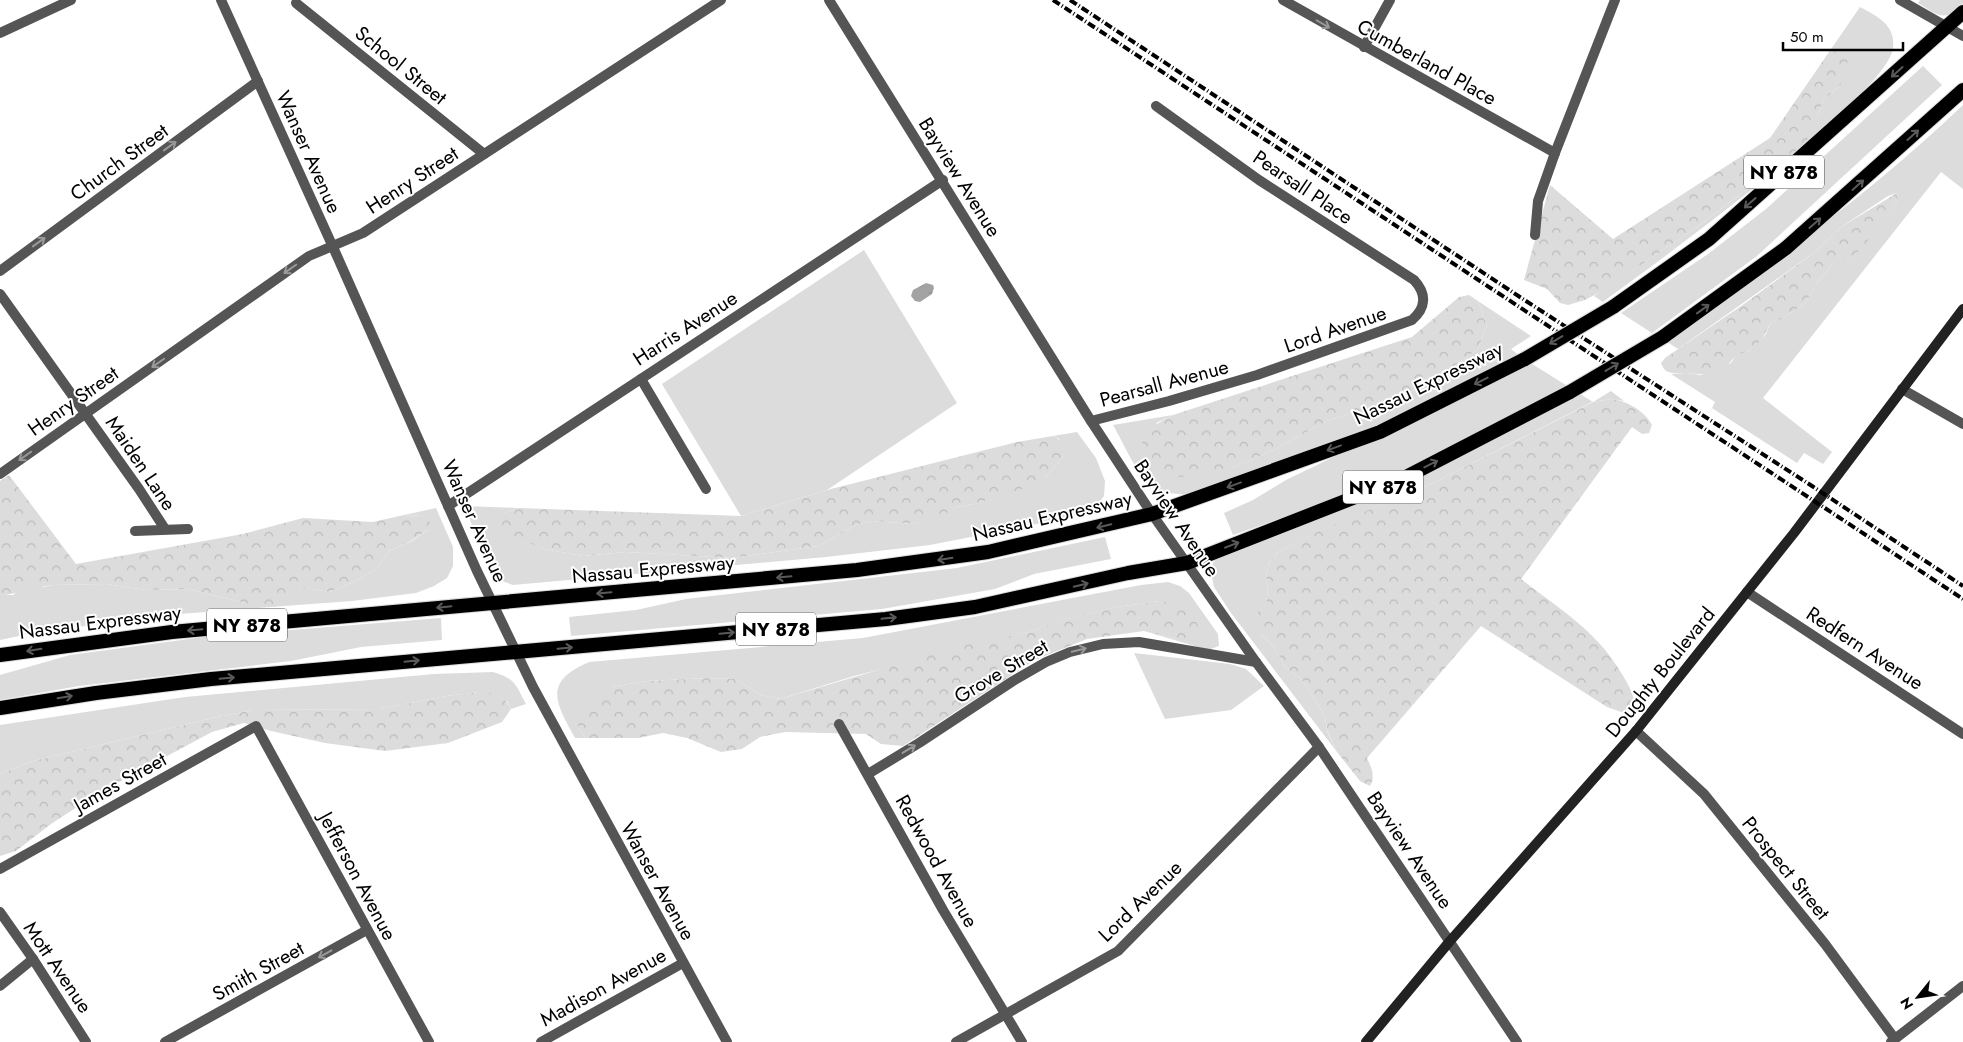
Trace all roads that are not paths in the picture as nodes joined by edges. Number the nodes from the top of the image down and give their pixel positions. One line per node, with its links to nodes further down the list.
1 (71, 0): 12 (street)
2 (221, 0): 15 (street, Wanser Avenue)
3 (720, 0): 19 (street, Henry Street)
4 (829, 0): 20 (street, Bayview Avenue)
5 (1283, 0): 14 (street, Cumberland Place, one-way to 14)
6 (1390, 0): 14 (street)
7 (1616, 0): 18 (street)
8 (1900, 0): 11 (street)
9 (296, 3): 19 (street, School Street)
10 (1963, 12): 11 (highway, Nassau Expressway / NY 878)
11 (1946, 27): 13 (street); 36 (highway, Nassau Expressway / NY 878, one-way to 36, bridge)
12 (0, 33)
13 (1963, 36)
14 (1364, 47): 18 (street, Cumberland Place)
15 (258, 81): 22 (street, Wanser Avenue); 23 (street, Church Street, one-way to 15)
16 (1963, 90): 40 (highway, NY 878, one-way to 16, bridge)
17 (1156, 106): 25 (street, Pearsall Place)
18 (1555, 153): 21 (street)
19 (484, 154): 22 (street, Henry Street)
20 (942, 180): 27 (street, Harris Avenue); 31 (street, Bayview Avenue)
21 (1534, 234)
22 (334, 247): 30 (street, Henry Street, one-way to 30); 35 (street, Wanser Avenue)
23 (0, 271)
24 (0, 294): 30 (street, Maiden Lane)
25 (1424, 299): 28 (street, Lord Avenue)
26 (1963, 309): 29 (main road, Doughty Boulevard)
27 (641, 378): 34 (street); 35 (street, Harris Avenue)
28 (1246, 378): 31 (street, Pearsall Avenue)
29 (1902, 389): 32 (street); 41 (main road, Doughty Boulevard)
30 (86, 414): 33 (street, Henry Street, one-way to 33); 37 (street, Maiden Lane)
31 (1091, 421): 36 (street, Bayview Avenue)
32 (1963, 424)
33 (0, 474)
34 (706, 489)
35 (448, 506): 42 (street, Wanser Avenue)
36 (1152, 514): 40 (street, Bayview Avenue); 42 (highway, Nassau Expressway / NY 878, one-way to 42)
37 (165, 529): 38 (street); 39 (street)
38 (188, 529)
39 (135, 531)
40 (1187, 563): 43 (highway, NY 878, one-way to 40); 45 (street, Bayview Avenue)
41 (1747, 592): 49 (main road, Doughty Boulevard); 50 (street, Redfern Avenue)
42 (492, 602): 43 (street, Wanser Avenue); 44 (highway, Nassau Expressway / NY 878, one-way to 44)
43 (516, 652): 46 (highway, NY 878, one-way to 43); 58 (street, Wanser Avenue)
44 (0, 656)
45 (1256, 662): 51 (street, Bayview Avenue); 52 (street, Grove Street, one-way to 45)
46 (0, 708)
47 (840, 724): 52 (street, Redwood Avenue)
48 (256, 726): 53 (street, James Street); 55 (street, Jefferson Avenue)
49 (1636, 731): 56 (main road, Doughty Boulevard); 62 (street, Prospect Street)
50 (1963, 734)
51 (1319, 747): 56 (street, Bayview Avenue); 61 (street, Lord Avenue)
52 (868, 774): 61 (street, Redwood Avenue)
53 (0, 869)
54 (0, 912): 57 (street, Mott Avenue)
55 (367, 930): 64 (street, Smith Street, one-way to 64); 65 (street, Jefferson Avenue)
56 (1450, 941): 70 (main road, Doughty Boulevard); 71 (street, Bayview Avenue)
57 (33, 959): 59 (street); 63 (street, Mott Avenue)
58 (682, 963): 66 (street, Madison Avenue); 67 (street, Wanser Avenue)
59 (0, 986)
60 (1963, 986): 62 (street)
61 (1006, 1015): 68 (street, Lord Avenue); 69 (street, Redwood Avenue)
62 (1893, 1040)
63 (86, 1042)
64 (166, 1042)
65 (429, 1042)
66 (541, 1042)
67 (727, 1042)
68 (956, 1042)
69 (1022, 1042)
70 (1366, 1042)
71 (1517, 1042)

